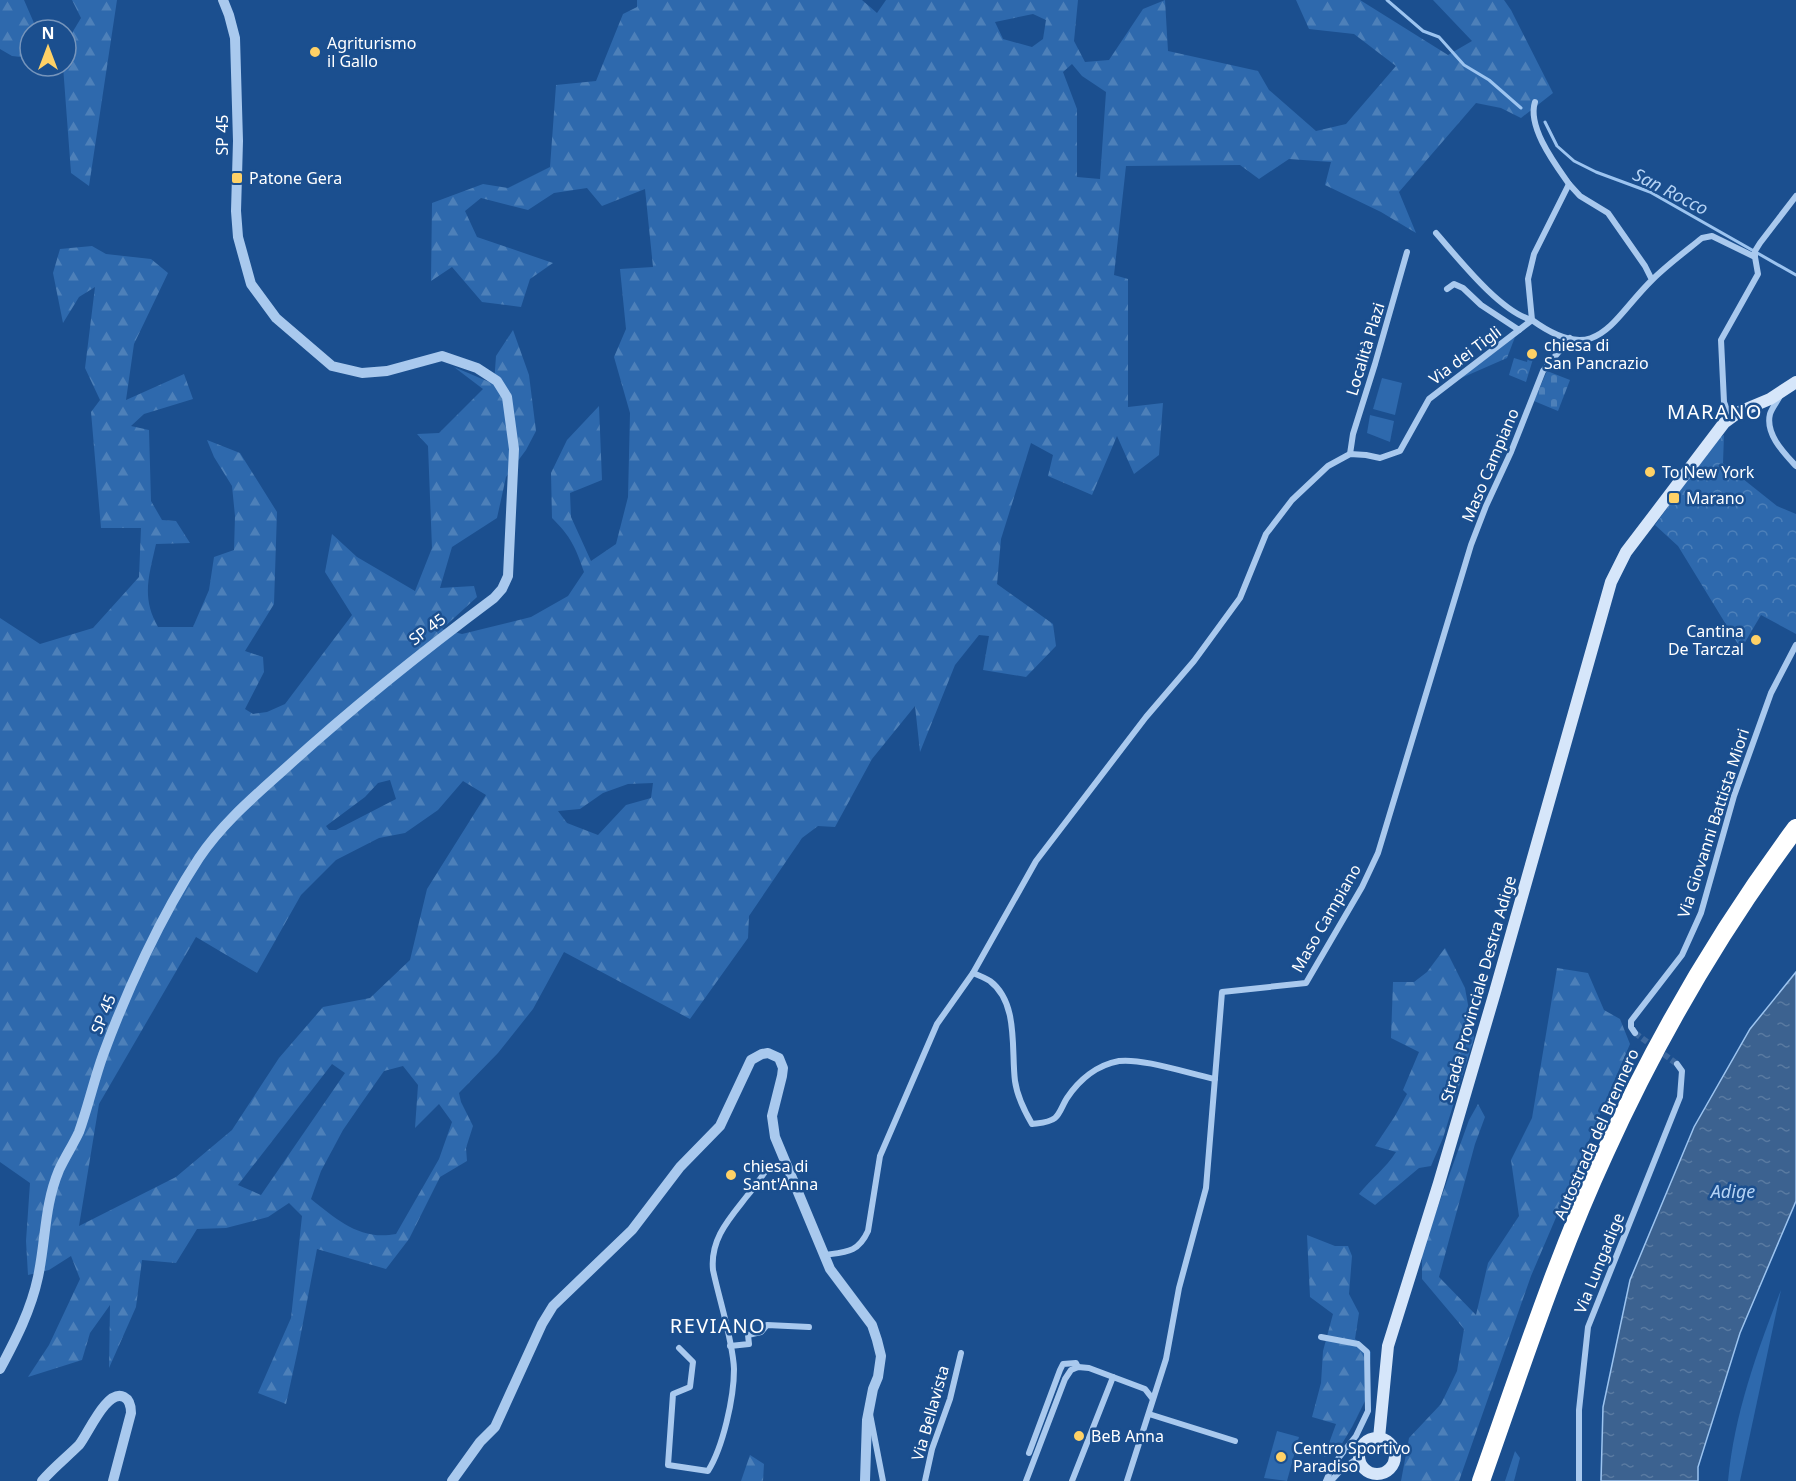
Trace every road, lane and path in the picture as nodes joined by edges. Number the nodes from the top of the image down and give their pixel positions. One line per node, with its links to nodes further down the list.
1 (223, 0): 33 (street, SP 45)
2 (1535, 102): 3 (street)
3 (1569, 184): 8 (street); 10 (street)
4 (1796, 196): 7 (street)
5 (1436, 233): 10 (street)
6 (1407, 252): 16 (street, Località Plazi)
7 (1755, 254): 8 (street); 15 (street)
8 (1652, 280): 12 (street)
9 (1447, 289): 11 (street)
10 (1532, 320): 11 (street, Via dei Tigli); 12 (street)
11 (1519, 330): 16 (street, Via dei Tigli)
12 (1569, 338): 24 (street, Maso Campiano)
13 (1796, 382): 14 (main road)
14 (1782, 392): 15 (main road); 17 (street)
15 (1730, 417): 38 (main road, Strada Provinciale Destra Adige)
16 (1350, 454): 21 (street)
17 (1796, 466)
18 (1796, 645): 22 (street, Via Giovanni Battista Miori)
19 (1796, 828): 54 (highway, Autostrada del Brennero)
20 (1796, 848): 55 (highway, Autostrada del Brennero)
21 (973, 973): 24 (street); 26 (street)
22 (1635, 1033)
23 (1677, 1065): 56 (street, Via Lungadige)
24 (1215, 1079): 35 (street, Maso Campiano)
25 (787, 1166): 26 (street); 29 (street); 45 (street)
26 (824, 1255): 36 (street)
27 (809, 1326): 29 (street)
28 (1321, 1337): 52 (street)
29 (730, 1346): 30 (street)
30 (679, 1348)
31 (961, 1353): 48 (street, Via Bellavista)
32 (1078, 1367): 34 (street); 40 (street); 49 (street)
33 (0, 1369)
34 (1113, 1377): 35 (street); 50 (street)
35 (1152, 1398): 37 (street, Maso Campiano)
36 (869, 1411): 46 (street); 47 (street)
37 (1149, 1414): 39 (street); 51 (street, Maso Campiano)
38 (1379, 1437): 41 (main road); 42 (main road)
39 (1235, 1441)
40 (1029, 1453)
41 (1358, 1458): 42 (main road); 53 (street)
42 (1382, 1478)
43 (42, 1481): 44 (street)
44 (113, 1481)
45 (452, 1481)
46 (865, 1481)
47 (883, 1481)
48 (925, 1481)
49 (1026, 1481)
50 (1072, 1481)
51 (1127, 1481)
52 (1326, 1481)
53 (1331, 1481)
54 (1481, 1481)
55 (1493, 1481)
56 (1579, 1481)

